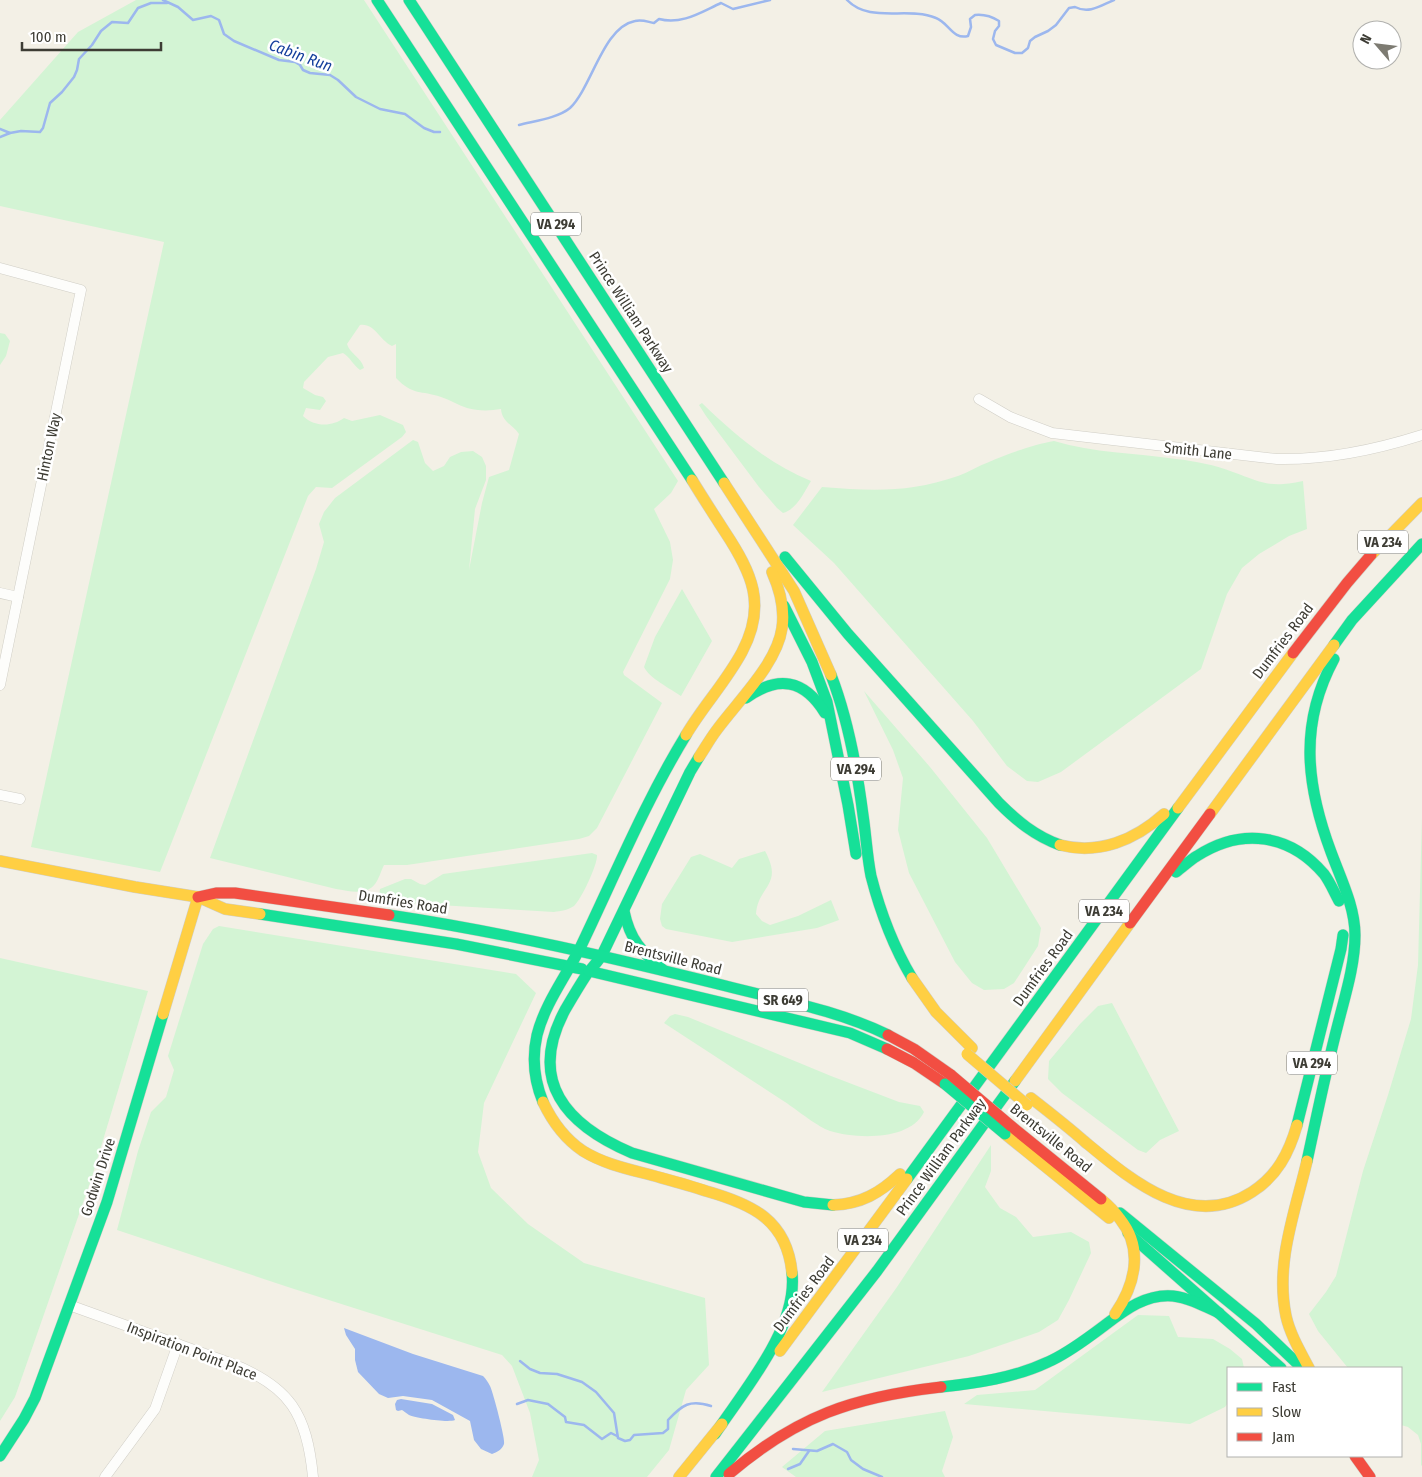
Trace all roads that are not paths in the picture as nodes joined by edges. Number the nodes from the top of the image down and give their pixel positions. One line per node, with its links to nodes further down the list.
1 (377, 0): 5 (main road, VA 294)
2 (410, 0): 7 (main road, Prince William Parkway / VA 294)
3 (0, 268): 13 (street, Hinton Way)
4 (979, 399): 6 (street, Smith Lane)
5 (647, 410): 14 (main road); 27 (main road, VA 294)
6 (1422, 435)
7 (701, 450): 8 (main road, Prince William Parkway / VA 294); 20 (main road)
8 (727, 490): 14 (main road, VA 294); 32 (main road, VA 294)
9 (1422, 503): 20 (main road, Dumfries Road / VA 234)
10 (1422, 544): 11 (main road, VA 234)
11 (1388, 580): 25 (main road, VA 234); 36 (main road)
12 (0, 593): 13 (street)
13 (18, 597): 16 (street, Hinton Way)
14 (782, 602): 18 (main road, VA 294); 19 (main road)
15 (0, 627): 16 (street)
16 (11, 629): 17 (street, Hinton Way)
17 (0, 685)
18 (731, 711): 19 (main road); 26 (main road, VA 294)
19 (833, 733): 32 (main road)
20 (1199, 778): 33 (main road, Dumfries Road / VA 234)
21 (0, 795): 22 (street)
22 (20, 799)
23 (0, 861): 24 (main road, Dumfries Road)
24 (198, 897): 27 (main road, Dumfries Road); 29 (main road, Dumfries Road); 42 (main road, Godwin Drive)
25 (1148, 899): 35 (main road, VA 294); 56 (main road, Prince William Parkway / VA 234)
26 (624, 911): 28 (main road, VA 294); 30 (main road)
27 (579, 951): 28 (main road, Dumfries Road); 29 (main road, VA 294)
28 (601, 956): 30 (main road, Brentsville Road / SR 649); 31 (main road, VA 294)
29 (570, 967): 31 (main road, Dumfries Road); 49 (main road)
30 (663, 970): 34 (main road, Brentsville Road / SR 649)
31 (589, 971): 33 (main road); 34 (main road, Brentsville Road / SR 649)
32 (969, 1051): 35 (main road, VA 294)
33 (981, 1079): 49 (main road, Dumfries Road / VA 234)
34 (948, 1080): 37 (main road, Brentsville Road / SR 649, bridge)
35 (1029, 1101): 38 (main road)
36 (1315, 1117): 40 (main road); 48 (main road)
37 (1008, 1130): 39 (main road, Brentsville Road / SR 649); 41 (main road, Brentsville Road / SR 649)
38 (1138, 1196)
39 (1101, 1199): 41 (main road); 47 (main road, Brentsville Road / SR 649)
40 (1204, 1217)
41 (1129, 1234): 43 (main road, Brentsville Road / SR 649); 44 (main road)
42 (69, 1305): 45 (street, Inspiration Point Place); 50 (main road, Godwin Drive)
43 (1219, 1312): 44 (main road); 46 (main road, Brentsville Road / SR 649)
44 (1107, 1322): 57 (main road)
45 (178, 1344): 53 (street); 54 (street, Inspiration Point Place)
46 (1280, 1367)
47 (1301, 1367)
48 (1308, 1367)
49 (715, 1434): 55 (main road, VA 234)
50 (0, 1456)
51 (1356, 1457): 58 (main road)
52 (1364, 1457): 58 (main road)
53 (105, 1477)
54 (313, 1477)
55 (679, 1477)
56 (716, 1477)
57 (726, 1477)
58 (1371, 1477)

